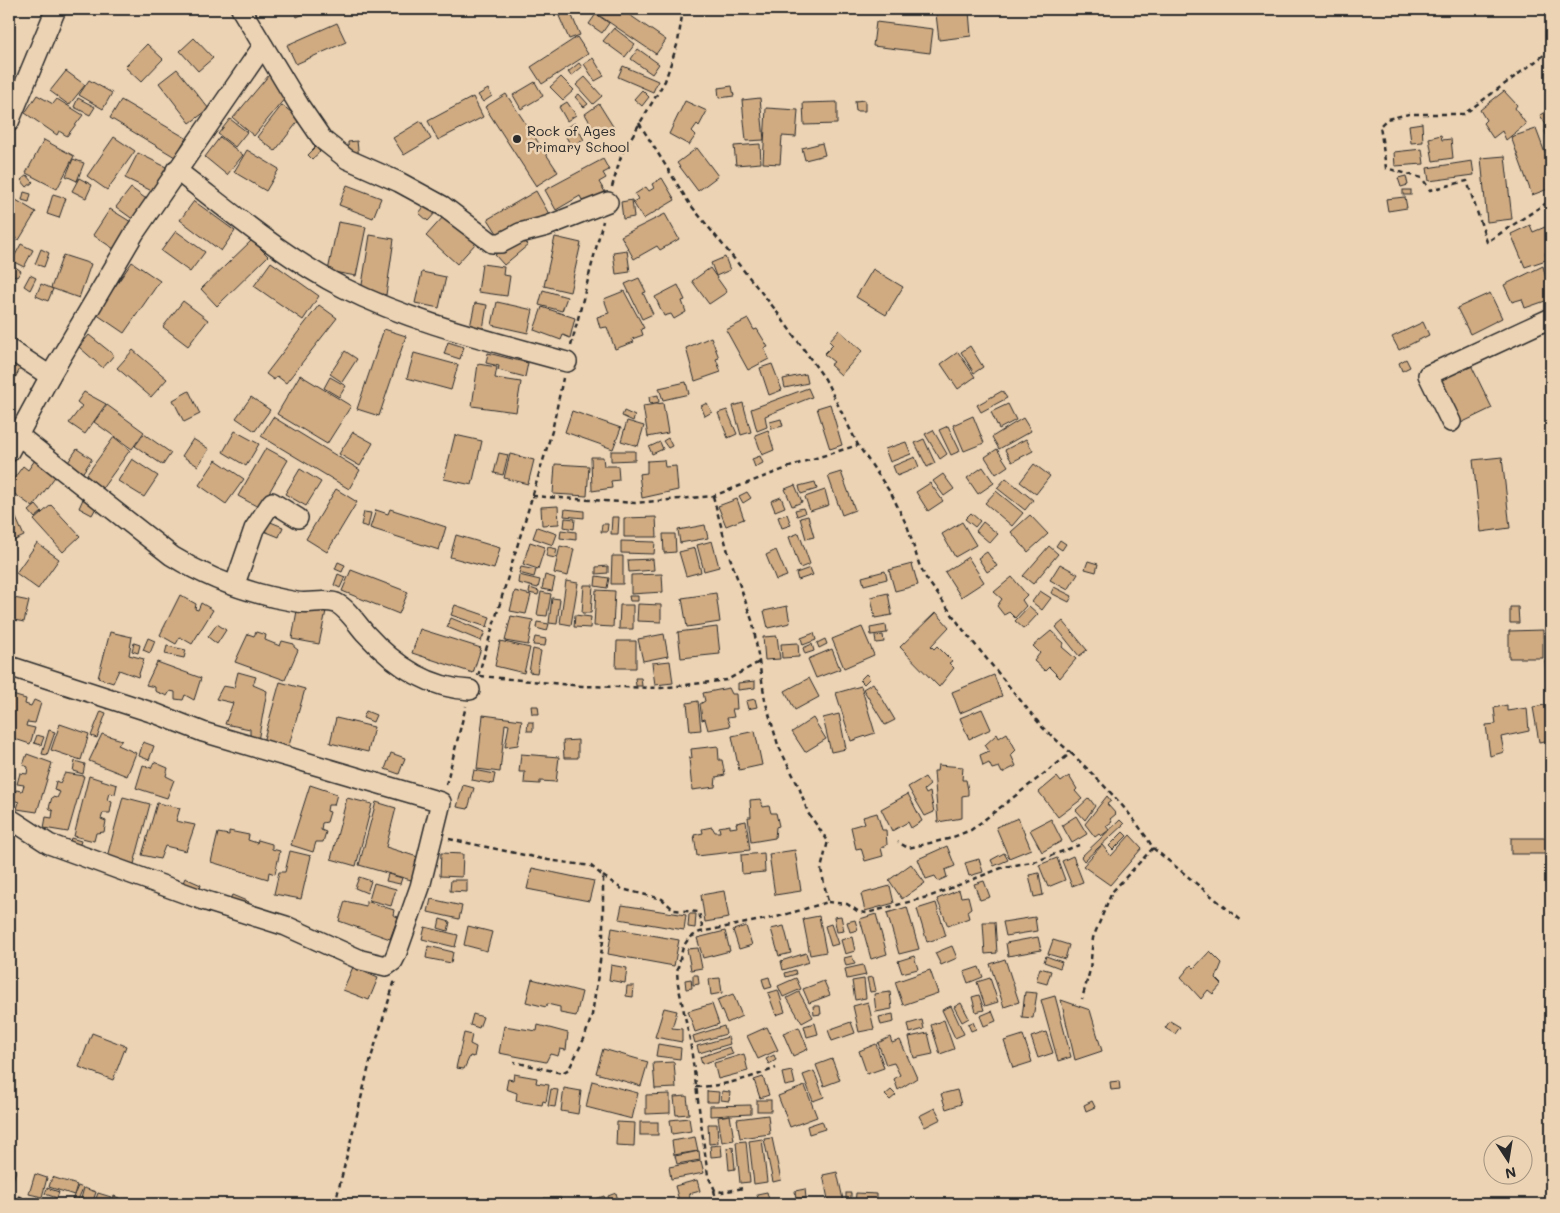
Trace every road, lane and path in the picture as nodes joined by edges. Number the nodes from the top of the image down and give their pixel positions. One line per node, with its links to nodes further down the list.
1 (56, 9): 6 (street)
2 (241, 9): 4 (street)
3 (683, 9): 7 (path)
4 (263, 46): 8 (street); 10 (street)
5 (1551, 50): 9 (path)
6 (9, 122)
7 (639, 123): 10 (path); 17 (path)
8 (176, 170): 13 (street); 14 (street)
9 (1551, 200)
10 (608, 202): 13 (path)
11 (1551, 318): 15 (street)
12 (9, 349): 14 (street)
13 (567, 362): 19 (path)
14 (50, 376): 16 (street)
15 (1451, 422)
16 (18, 435): 18 (street); 22 (street)
17 (858, 445): 20 (path); 26 (path)
18 (9, 452)
19 (532, 496): 20 (path); 25 (path)
20 (713, 496): 23 (path)
21 (298, 518): 22 (street)
22 (235, 584): 25 (street)
23 (760, 661): 25 (path); 34 (path)
24 (9, 666): 27 (street)
25 (474, 683): 27 (path)
26 (1071, 753): 30 (path); 32 (path)
27 (441, 802): 29 (street)
28 (9, 818): 37 (street)
29 (433, 836): 33 (path); 37 (street)
30 (898, 842)
31 (1079, 845): 34 (path)
32 (1153, 848): 35 (path); 38 (path)
33 (603, 876): 36 (path); 39 (path)
34 (828, 902): 36 (path)
35 (1242, 921)
36 (703, 932): 41 (path)
37 (393, 962): 46 (path)
38 (1082, 999)
39 (514, 1062)
40 (776, 1068): 41 (path)
41 (696, 1086): 43 (path)
42 (744, 1188): 43 (path)
43 (714, 1189): 47 (path)
44 (9, 1194): 45 (path)
45 (45, 1204)
46 (335, 1204)
47 (717, 1204)

